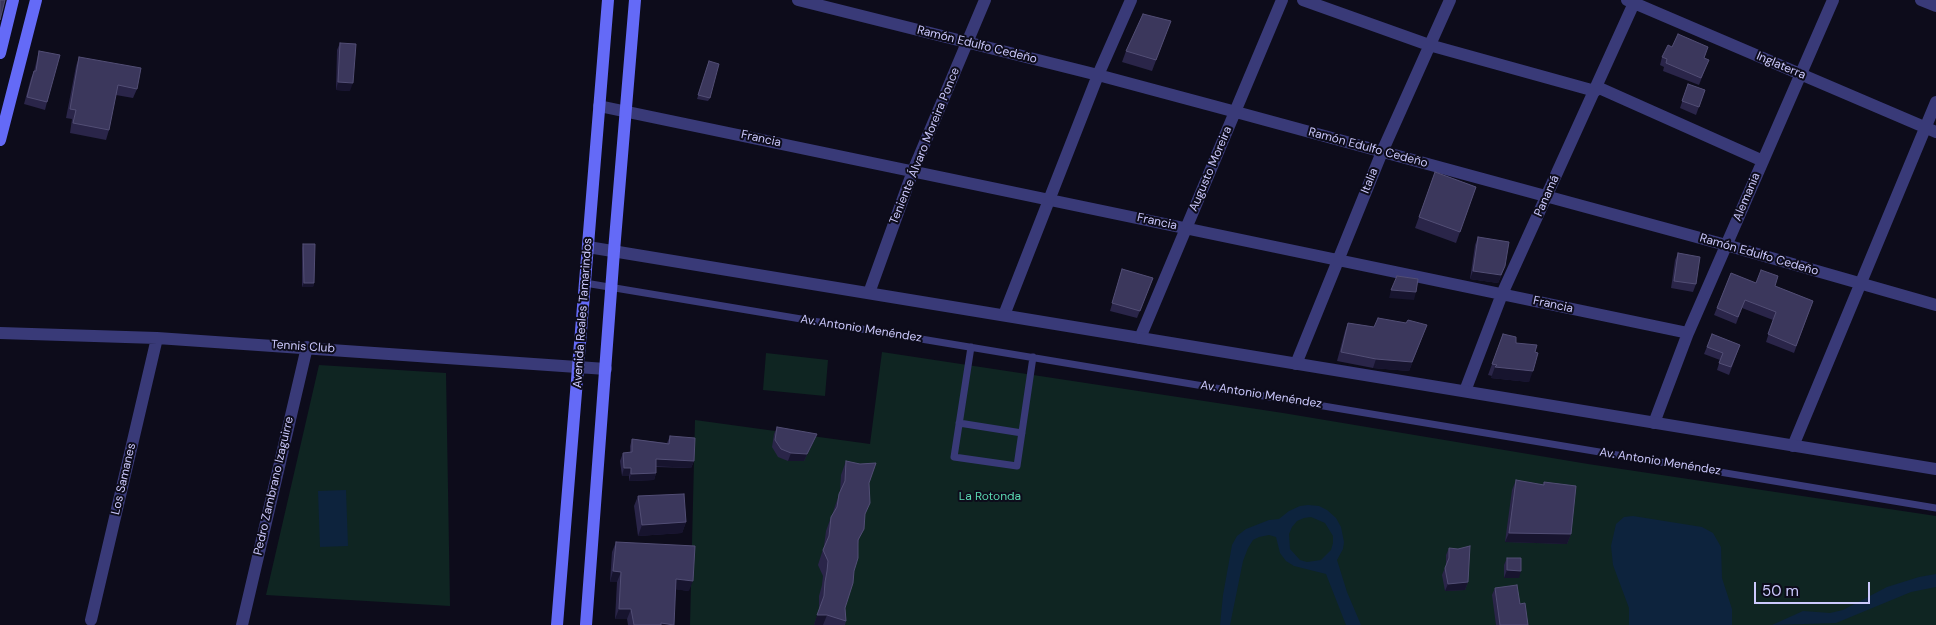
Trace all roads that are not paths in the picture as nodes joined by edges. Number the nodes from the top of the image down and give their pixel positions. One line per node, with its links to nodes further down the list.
1 (13, 0): 17 (main road)
2 (36, 0): 26 (main road)
3 (608, 0): 22 (main road, Avenida Reales Tamarindos)
4 (635, 0): 23 (main road)
5 (798, 0): 15 (street, Ramón Edulfo Cedeño)
6 (985, 0): 15 (street, Teniente Álvaro Moreira Ponce)
7 (1131, 0): 19 (street)
8 (1282, 0): 24 (street, Augusto Moreira)
9 (1303, 0): 16 (street)
10 (1450, 0): 16 (street, Italia)
11 (1833, 0): 18 (street, Alemania)
12 (1921, 0): 14 (street)
13 (1630, 2): 18 (street, Inglaterra); 20 (street, Panamá)
14 (1936, 6)
15 (967, 42): 19 (street, Ramón Edulfo Cedeño); 29 (street, Teniente Álvaro Moreira Ponce)
16 (1429, 45): 20 (street); 27 (street, Italia)
17 (0, 53)
18 (1800, 74): 25 (street, Inglaterra); 28 (street, Alemania)
19 (1098, 75): 24 (street, Ramón Edulfo Cedeño); 31 (street)
20 (1596, 89): 28 (street); 30 (street, Panamá)
21 (1936, 102): 25 (street)
22 (599, 106): 23 (street, Francia); 34 (main road, Avenida Reales Tamarindos)
23 (626, 110): 29 (street, Francia); 35 (main road)
24 (1236, 112): 27 (street, Ramón Edulfo Cedeño); 32 (street, Augusto Moreira)
25 (1931, 129): 38 (street)
26 (0, 140)
27 (1382, 152): 30 (street, Ramón Edulfo Cedeño); 36 (street, Italia)
28 (1763, 161): 33 (street, Alemania)
29 (913, 171): 31 (street, Francia); 40 (street, Teniente Álvaro Moreira Ponce)
30 (1547, 197): 33 (street, Ramón Edulfo Cedeño); 41 (street, Panamá)
31 (1049, 199): 32 (street, Francia); 43 (street)
32 (1186, 228): 36 (street, Francia); 47 (street, Augusto Moreira)
33 (1726, 245): 38 (street, Ramón Edulfo Cedeño); 45 (street, Alemania)
34 (588, 247): 35 (street); 37 (main road, Avenida Reales Tamarindos)
35 (614, 251): 39 (main road); 40 (street)
36 (1339, 260): 41 (street, Francia); 51 (street, Italia)
37 (585, 283): 39 (lane, Av. Antonio Menéndez); 52 (main road, Avenida Reales Tamarindos)
38 (1860, 284): 42 (street, Ramón Edulfo Cedeño); 58 (street)
39 (612, 287): 49 (lane, Av. Antonio Menéndez); 53 (main road)
40 (869, 293): 43 (street)
41 (1502, 294): 45 (street, Francia); 54 (street, Panamá)
42 (1936, 304)
43 (1004, 315): 47 (street)
44 (0, 333): 46 (street, Tennis Club)
45 (1688, 333): 55 (street, Alemania)
46 (157, 338): 48 (street, Tennis Club); 61 (street, Los Samanes)
47 (1140, 338): 51 (street)
48 (307, 347): 52 (street, Tennis Club); 62 (street, Pedro Zambrano Izaguirre)
49 (970, 347): 50 (lane, Av. Antonio Menéndez); 56 (lane)
50 (1033, 357): 57 (lane); 60 (lane, Av. Antonio Menéndez)
51 (1296, 364): 54 (street)
52 (579, 366): 53 (street, Tennis Club); 63 (main road, Avenida Reales Tamarindos)
53 (606, 369): 64 (main road)
54 (1465, 391): 55 (street)
55 (1654, 423): 58 (street)
56 (959, 424): 57 (lane); 57 (lane)
57 (1022, 433)
58 (1793, 446): 59 (street)
59 (1936, 469)
60 (1936, 508)
61 (91, 620)
62 (242, 625)
63 (557, 625)
64 (586, 625)

